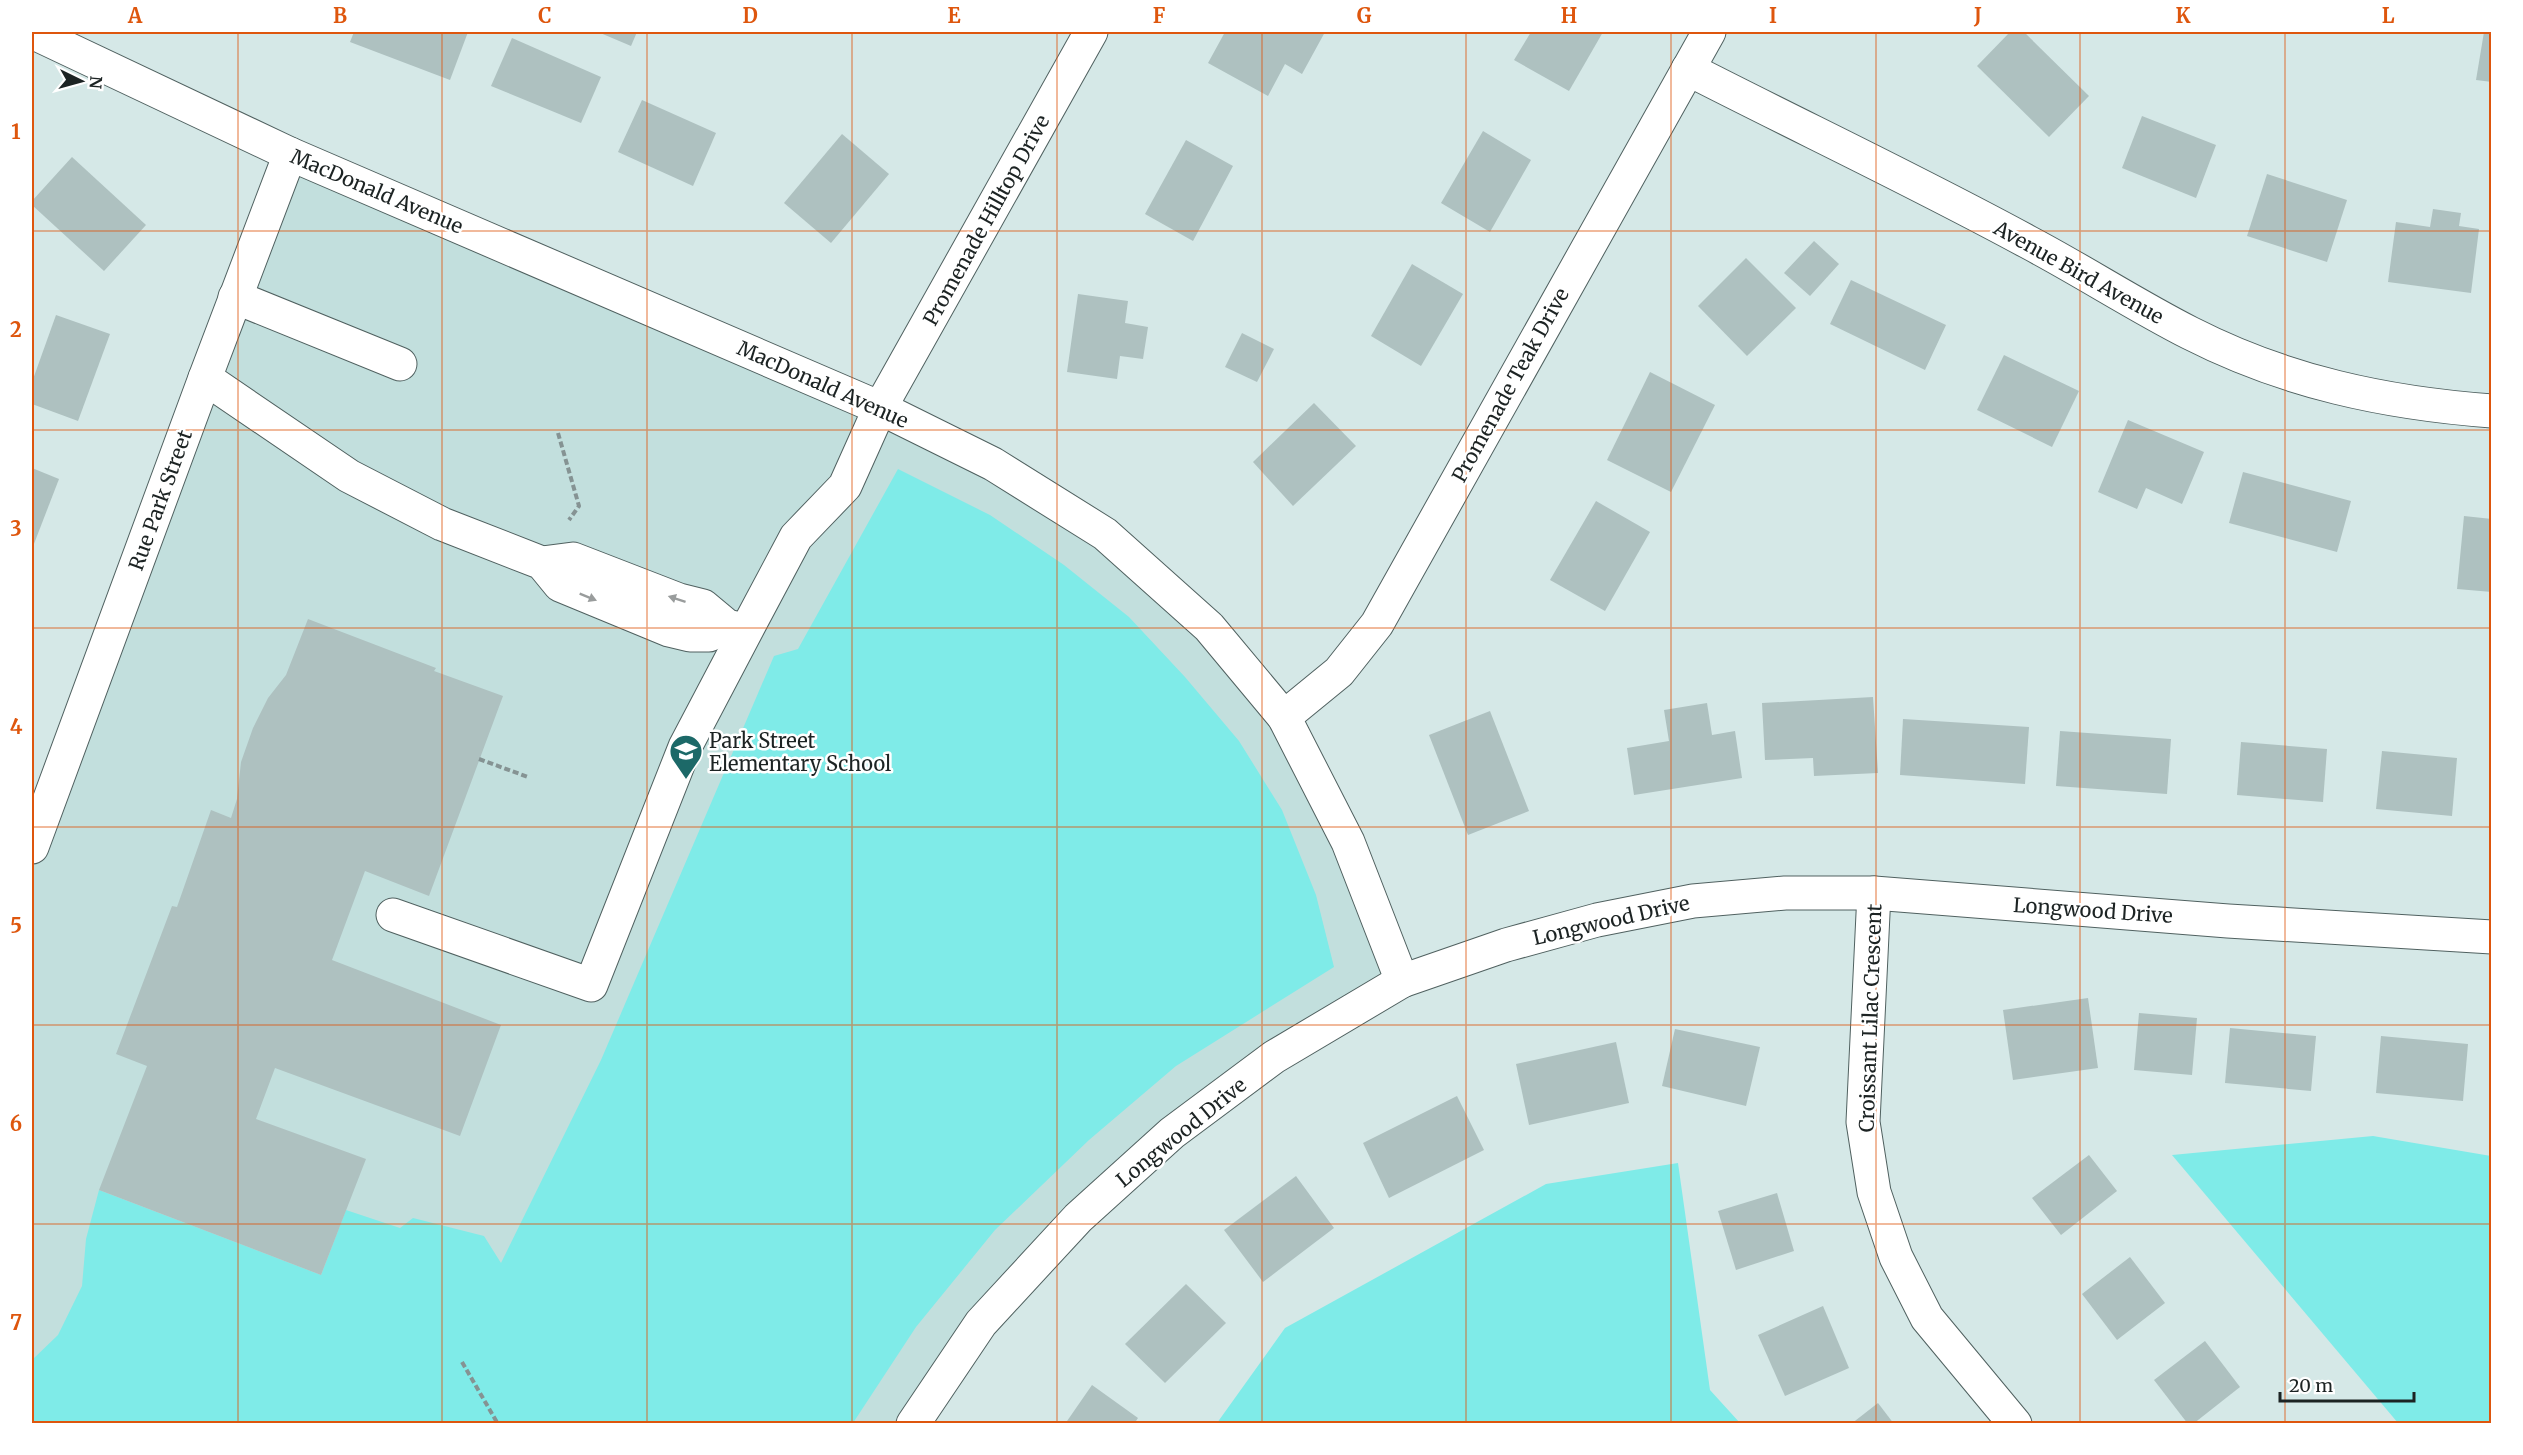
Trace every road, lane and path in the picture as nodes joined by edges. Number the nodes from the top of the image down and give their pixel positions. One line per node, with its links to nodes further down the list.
1 (32, 32): 5 (street, MacDonald Avenue)
2 (1091, 32): 9 (street, Promenade Hilltop Drive)
3 (1709, 32): 4 (street, Promenade Teak Drive)
4 (1688, 69): 10 (street, Avenue Bird Avenue); 14 (street, Promenade Teak Drive)
5 (290, 154): 6 (street, Rue Park Street); 9 (street, MacDonald Avenue)
6 (235, 297): 7 (street); 8 (street, Rue Park Street)
7 (399, 364)
8 (204, 378): 13 (street); 17 (street, Rue Park Street)
9 (880, 408): 13 (street, Promenade Hilltop Drive); 14 (street, MacDonald Avenue)
10 (2492, 411)
11 (558, 433): 12 (path)
12 (579, 506)
13 (736, 628): 19 (street, Promenade Hilltop Drive)
14 (1284, 717): 21 (street, MacDonald Avenue)
15 (479, 759): 16 (path)
16 (528, 777)
17 (32, 847)
18 (1874, 893): 20 (street, Longwood Drive); 21 (street, Longwood Drive); 25 (street, Croissant Lilac Crescent)
19 (393, 915)
20 (2492, 937)
21 (1402, 981): 24 (street, Longwood Drive)
22 (462, 1362): 23 (path)
23 (498, 1424)
24 (913, 1424)
25 (2015, 1424)

